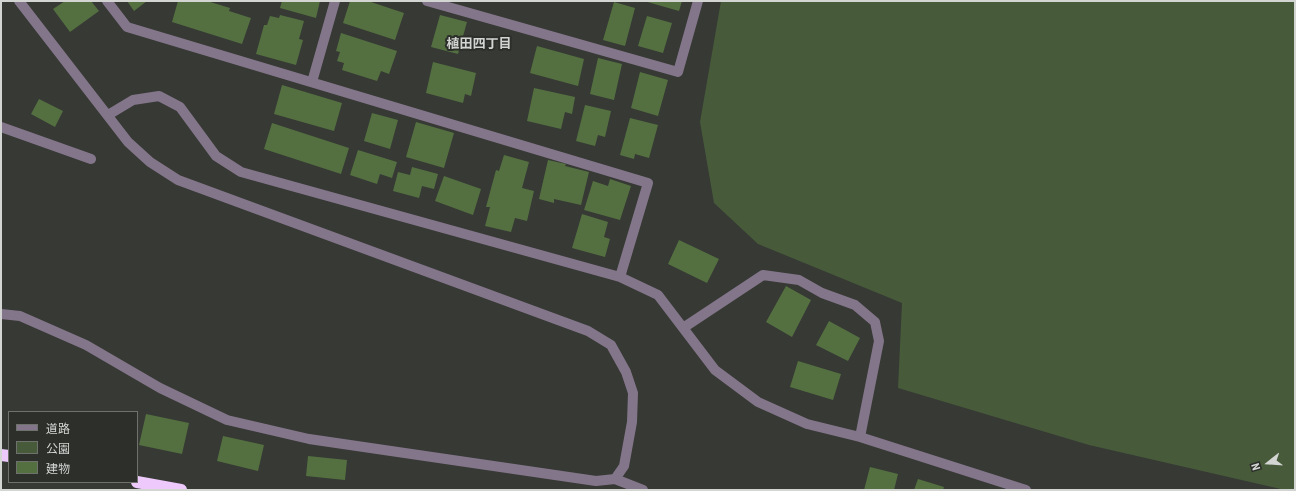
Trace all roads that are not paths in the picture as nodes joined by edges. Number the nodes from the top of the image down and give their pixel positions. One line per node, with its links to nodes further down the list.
1 (19, 1): 7 (street)
2 (107, 1): 6 (street)
3 (335, 1): 6 (street)
4 (427, 1): 5 (street)
5 (698, 1)
6 (312, 82): 10 (street)
7 (108, 115): 10 (street); 14 (street)
8 (1, 127): 9 (street)
9 (91, 159)
10 (620, 277): 12 (street)
11 (1, 314): 14 (street)
12 (683, 328): 13 (street); 13 (street)
13 (860, 437): 18 (street)
14 (615, 479): 17 (street)
15 (138, 482): 16 (highway)
16 (181, 490)
17 (643, 490)
18 (1026, 490)

